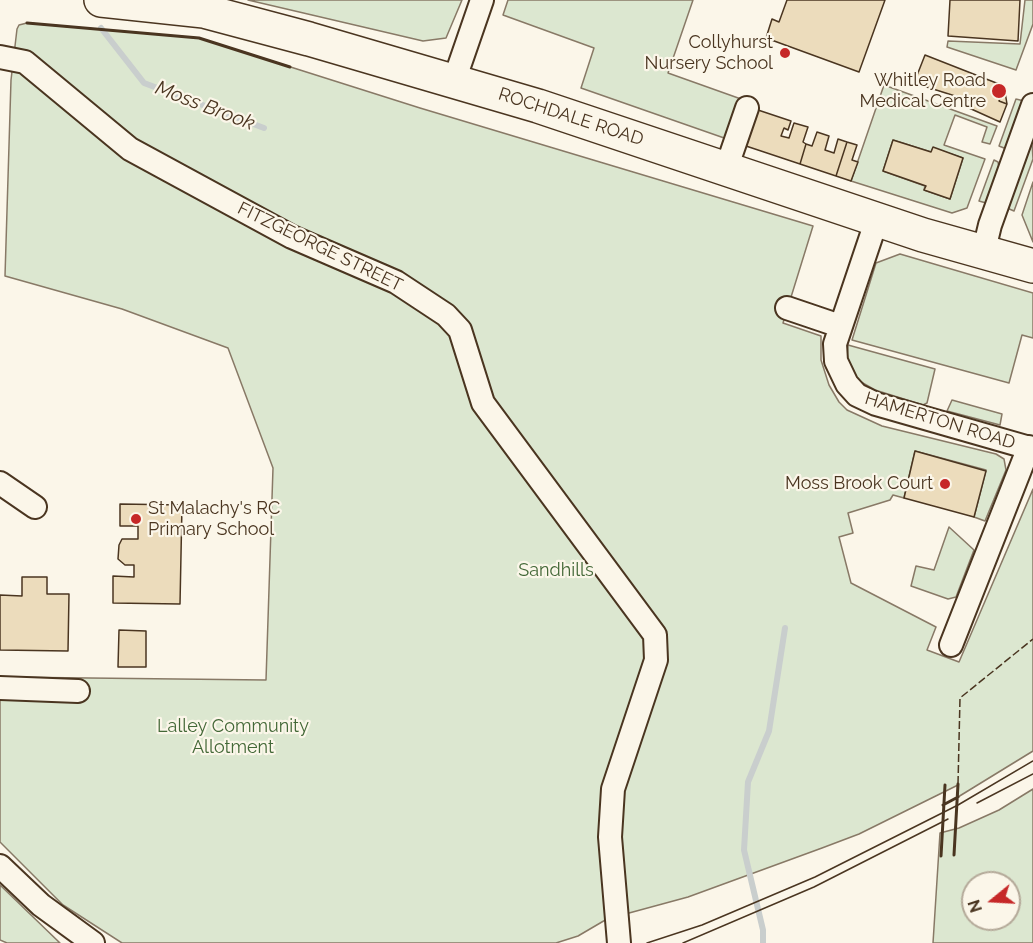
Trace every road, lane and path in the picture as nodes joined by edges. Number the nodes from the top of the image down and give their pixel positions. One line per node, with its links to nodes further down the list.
1 (101, 0): 4 (highway, ROCHDALE ROAD)
2 (482, 0): 4 (street)
3 (0, 57): 21 (street, FITZGEORGE STREET)
4 (454, 81): 7 (highway, ROCHDALE ROAD)
5 (1033, 105): 9 (street)
6 (747, 108): 7 (street)
7 (726, 169): 8 (highway, ROCHDALE ROAD)
8 (877, 219): 9 (highway, ROCHDALE ROAD); 12 (street, HAMERTON ROAD)
9 (983, 254): 10 (highway, ROCHDALE ROAD)
10 (1033, 266)
11 (788, 308): 12 (street)
12 (840, 326): 13 (street, HAMERTON ROAD)
13 (1031, 448): 16 (street)
14 (0, 483): 15 (street)
15 (35, 507)
16 (951, 645)
17 (0, 688): 18 (street)
18 (78, 691)
19 (0, 866): 20 (street)
20 (93, 943)
21 (619, 943)

